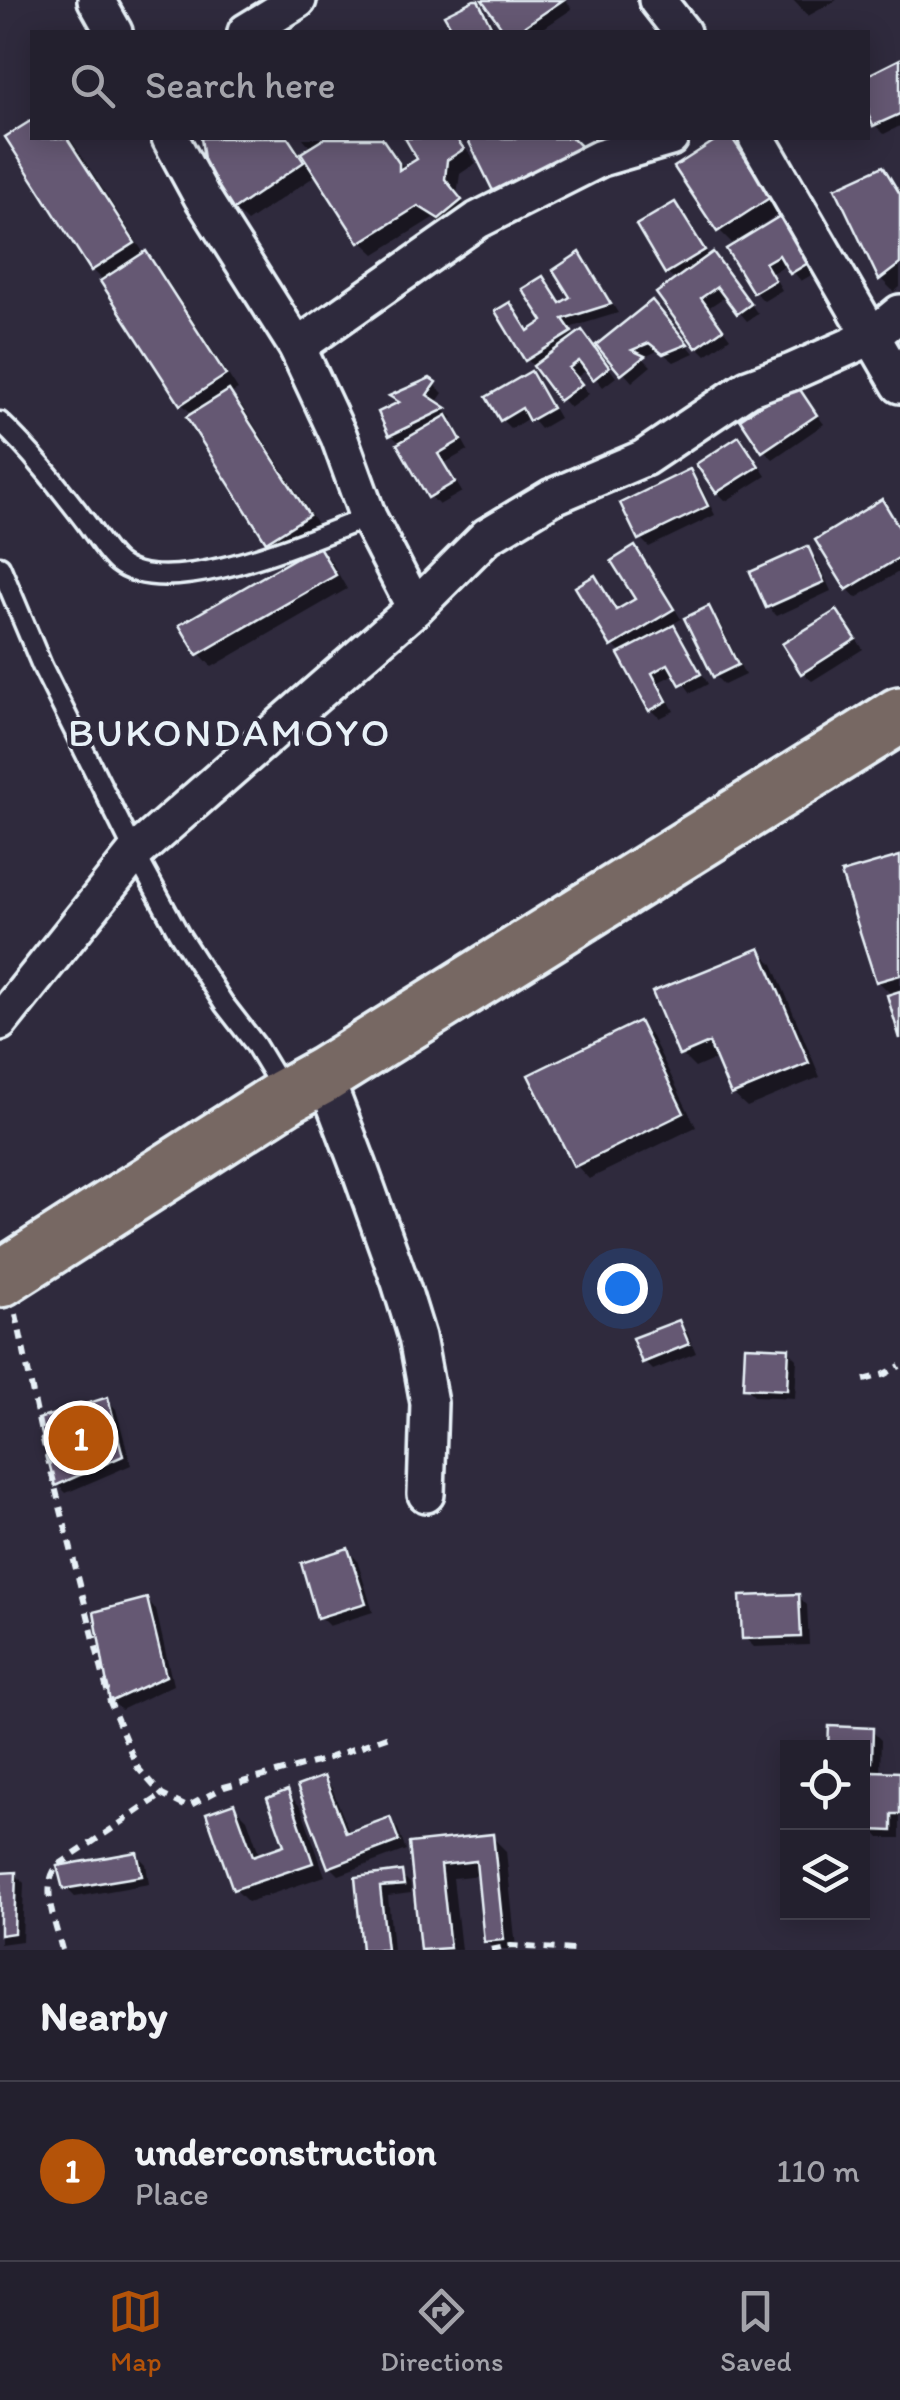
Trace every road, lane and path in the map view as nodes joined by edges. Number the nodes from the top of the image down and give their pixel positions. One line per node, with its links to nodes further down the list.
1 (96, 0): 4 (street)
2 (298, 0): 5 (street)
3 (657, 0): 6 (street)
4 (113, 30)
5 (249, 30)
6 (680, 30)
7 (171, 140): 12 (street)
8 (663, 140): 12 (street)
9 (758, 140): 11 (street)
10 (900, 313): 11 (street)
11 (871, 337): 13 (street); 17 (street)
12 (297, 347): 15 (street)
13 (900, 385)
14 (0, 422): 15 (lane)
15 (368, 517): 17 (street)
16 (0, 566): 19 (lane)
17 (415, 608): 19 (street)
18 (900, 715): 21 (main road)
19 (135, 853): 20 (street); 21 (lane)
20 (0, 1022)
21 (305, 1086): 22 (main road); 25 (street)
22 (4, 1276): 27 (path)
23 (900, 1366): 24 (path)
24 (864, 1380)
25 (426, 1494)
26 (390, 1736): 27 (path)
27 (162, 1795): 28 (path)
28 (62, 1950)
29 (491, 1950): 30 (path)
30 (574, 1950)

